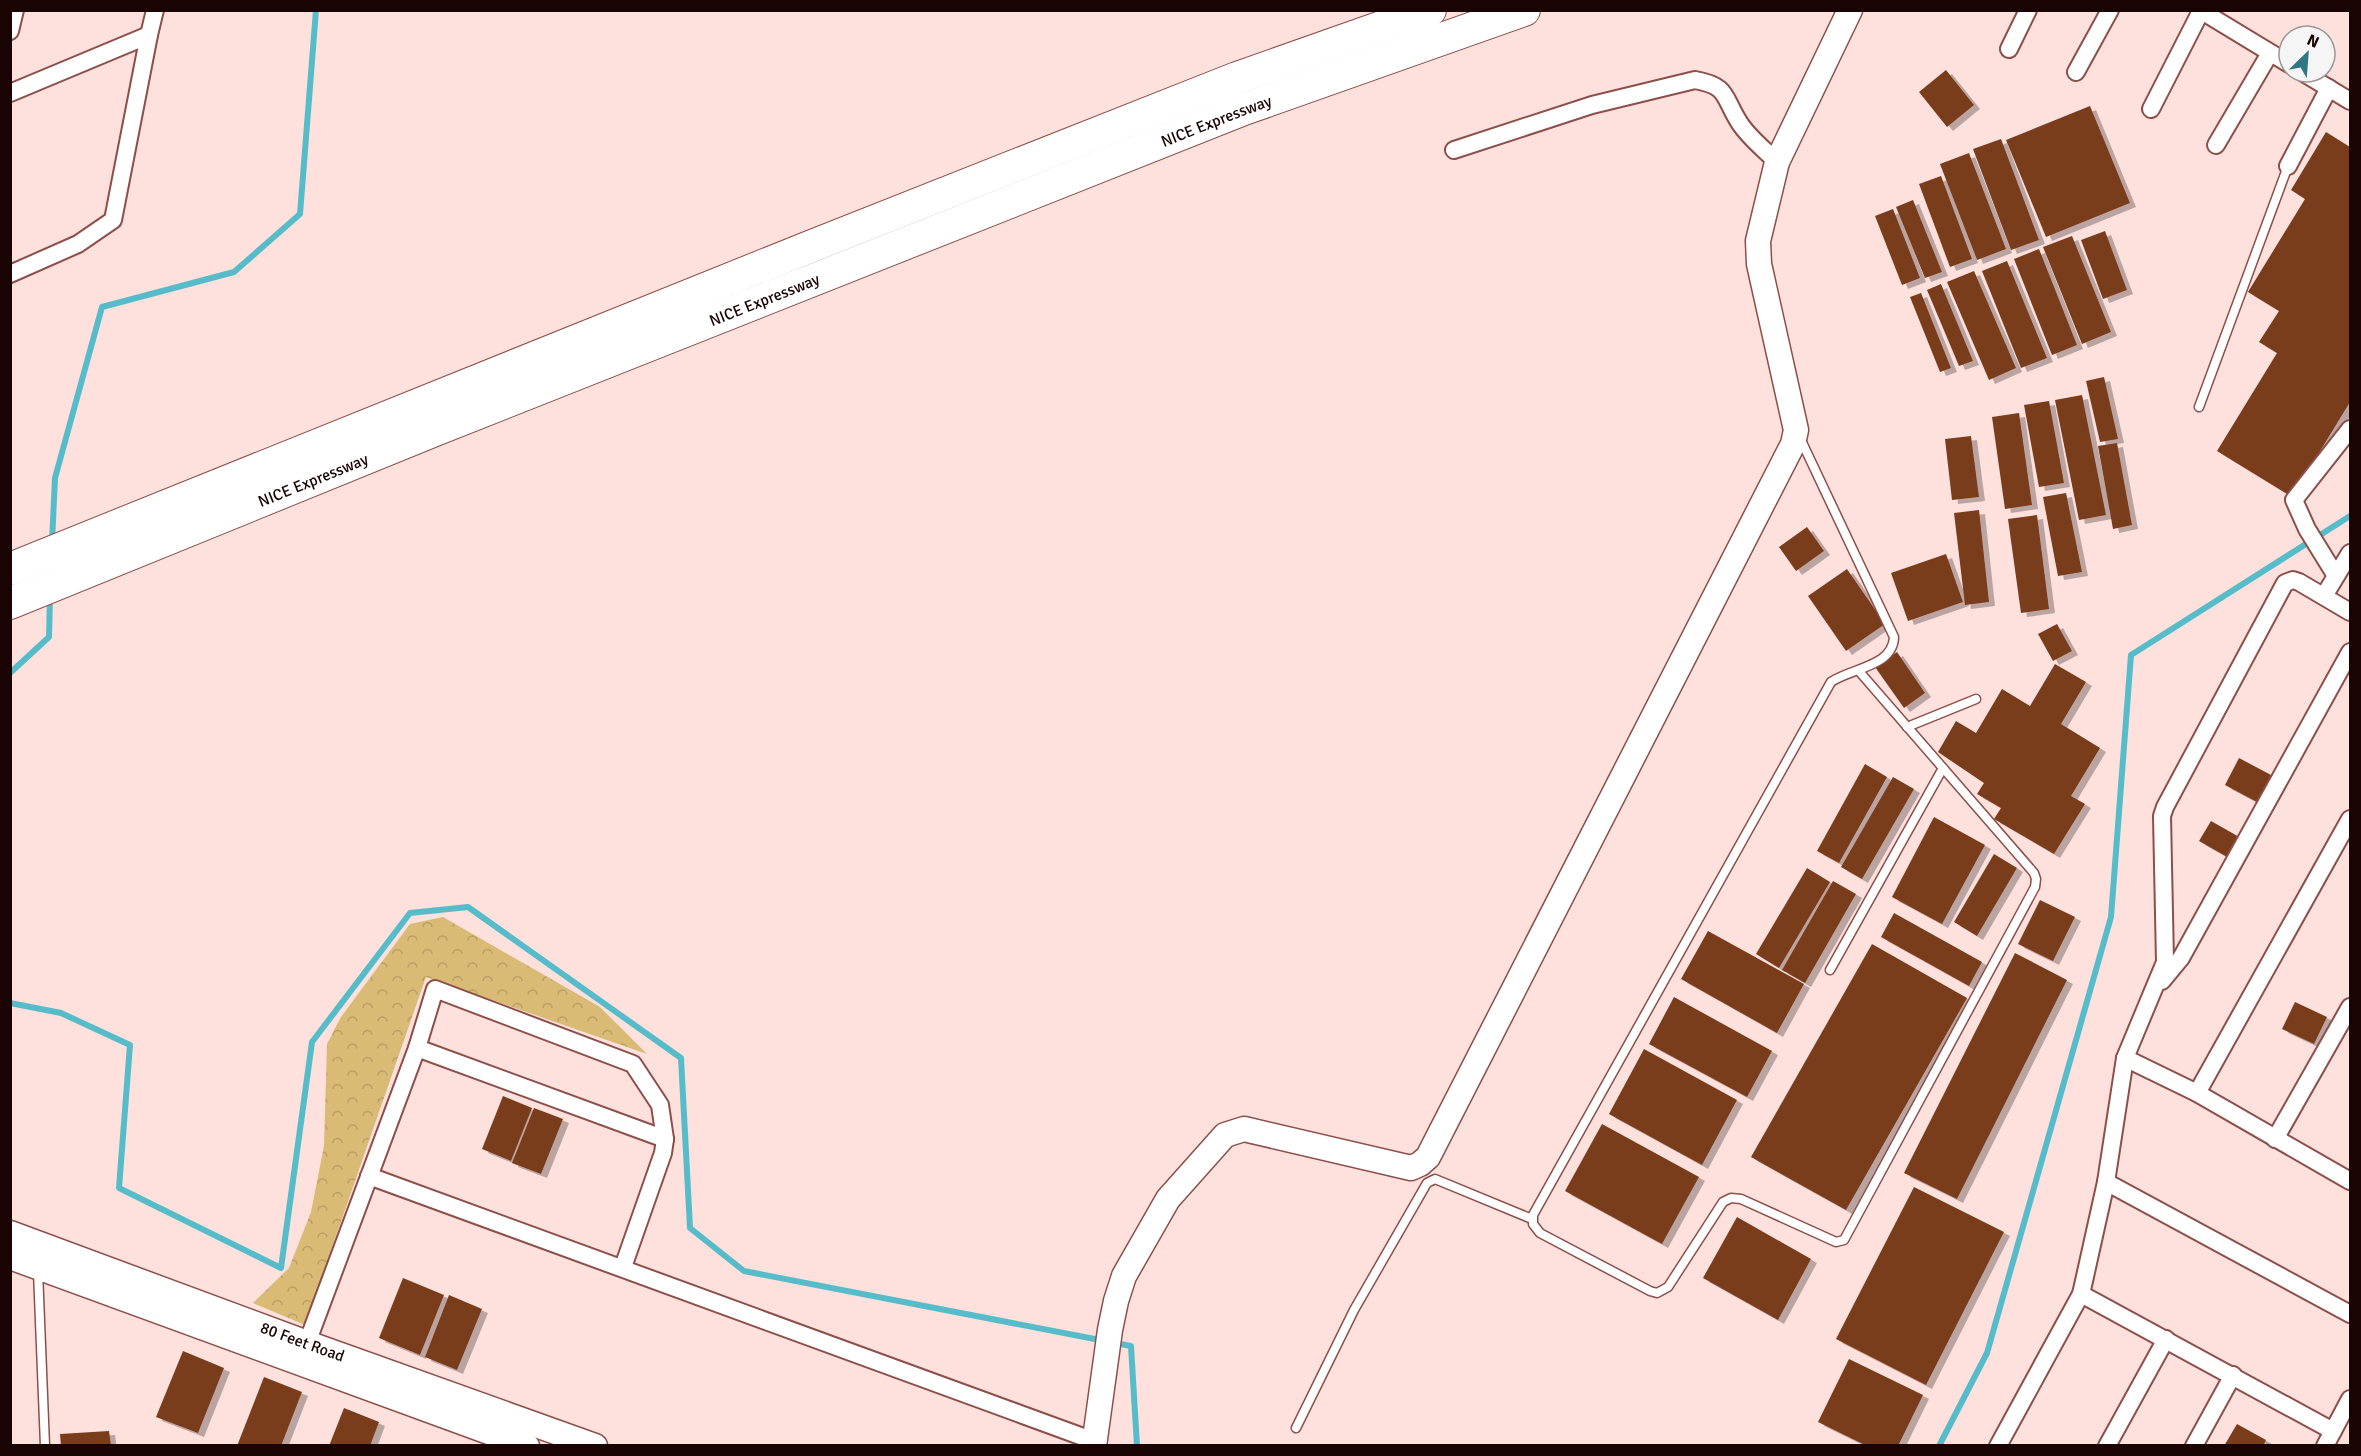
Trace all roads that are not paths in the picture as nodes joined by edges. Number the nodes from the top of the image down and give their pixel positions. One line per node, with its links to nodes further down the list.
1 (15, 10): 9 (street)
2 (155, 10): 10 (street)
3 (1430, 10): 29 (highway, NICE Expressway)
4 (1524, 10): 32 (highway, NICE Expressway)
5 (1850, 10): 22 (street)
6 (2028, 10): 11 (street)
7 (2110, 10): 14 (street)
8 (2200, 11): 12 (street); 19 (street)
9 (10, 31)
10 (149, 35): 17 (street); 24 (street)
11 (2009, 50)
12 (2270, 53): 13 (street); 20 (street)
13 (2277, 57)
14 (2076, 72)
15 (2322, 84): 16 (street)
16 (2329, 88): 18 (street); 23 (street)
17 (10, 93)
18 (2350, 101)
19 (2151, 109)
20 (2216, 145)
21 (1454, 150): 22 (street)
22 (1778, 162): 27 (street)
23 (2288, 166): 25 (lane)
24 (10, 274)
25 (2199, 407)
26 (2350, 429): 30 (street)
27 (1796, 430): 35 (lane); 64 (street)
28 (2350, 553): 30 (street)
29 (22, 565)
30 (2336, 576): 31 (street)
31 (2324, 596): 33 (street); 41 (street)
32 (18, 600)
33 (2350, 612)
34 (2350, 652): 41 (street)
35 (1858, 670): 37 (lane); 51 (lane)
36 (1976, 699): 37 (lane)
37 (1907, 727): 38 (lane)
38 (1943, 768): 40 (lane); 51 (lane)
39 (2350, 819): 45 (street)
40 (1830, 970)
41 (2153, 991): 44 (street)
42 (2350, 1007): 47 (street)
43 (417, 1048): 46 (street); 46 (street); 48 (street)
44 (2125, 1058): 45 (street); 50 (street)
45 (2197, 1093): 47 (street)
46 (665, 1139): 55 (street)
47 (2276, 1139): 49 (street)
48 (369, 1176): 55 (street); 59 (street)
49 (2350, 1181)
50 (2106, 1182): 56 (street); 57 (street)
51 (1533, 1219): 62 (lane)
52 (10, 1233): 59 (street, 80 Feet Road)
53 (10, 1257): 54 (street, 80 Feet Road)
54 (38, 1267): 65 (lane); 66 (street, 80 Feet Road)
55 (623, 1267): 64 (street)
56 (2081, 1294): 58 (street); 68 (street)
57 (2350, 1314)
58 (2166, 1338): 60 (street); 69 (street)
59 (307, 1343): 67 (street, 80 Feet Road)
60 (2233, 1375): 63 (street); 70 (street)
61 (2350, 1398): 63 (street)
62 (1296, 1428)
63 (2329, 1438)
64 (1094, 1443)
65 (45, 1446)
66 (527, 1446)
67 (595, 1446)
68 (1998, 1446)
69 (2107, 1446)
70 (2194, 1446)

